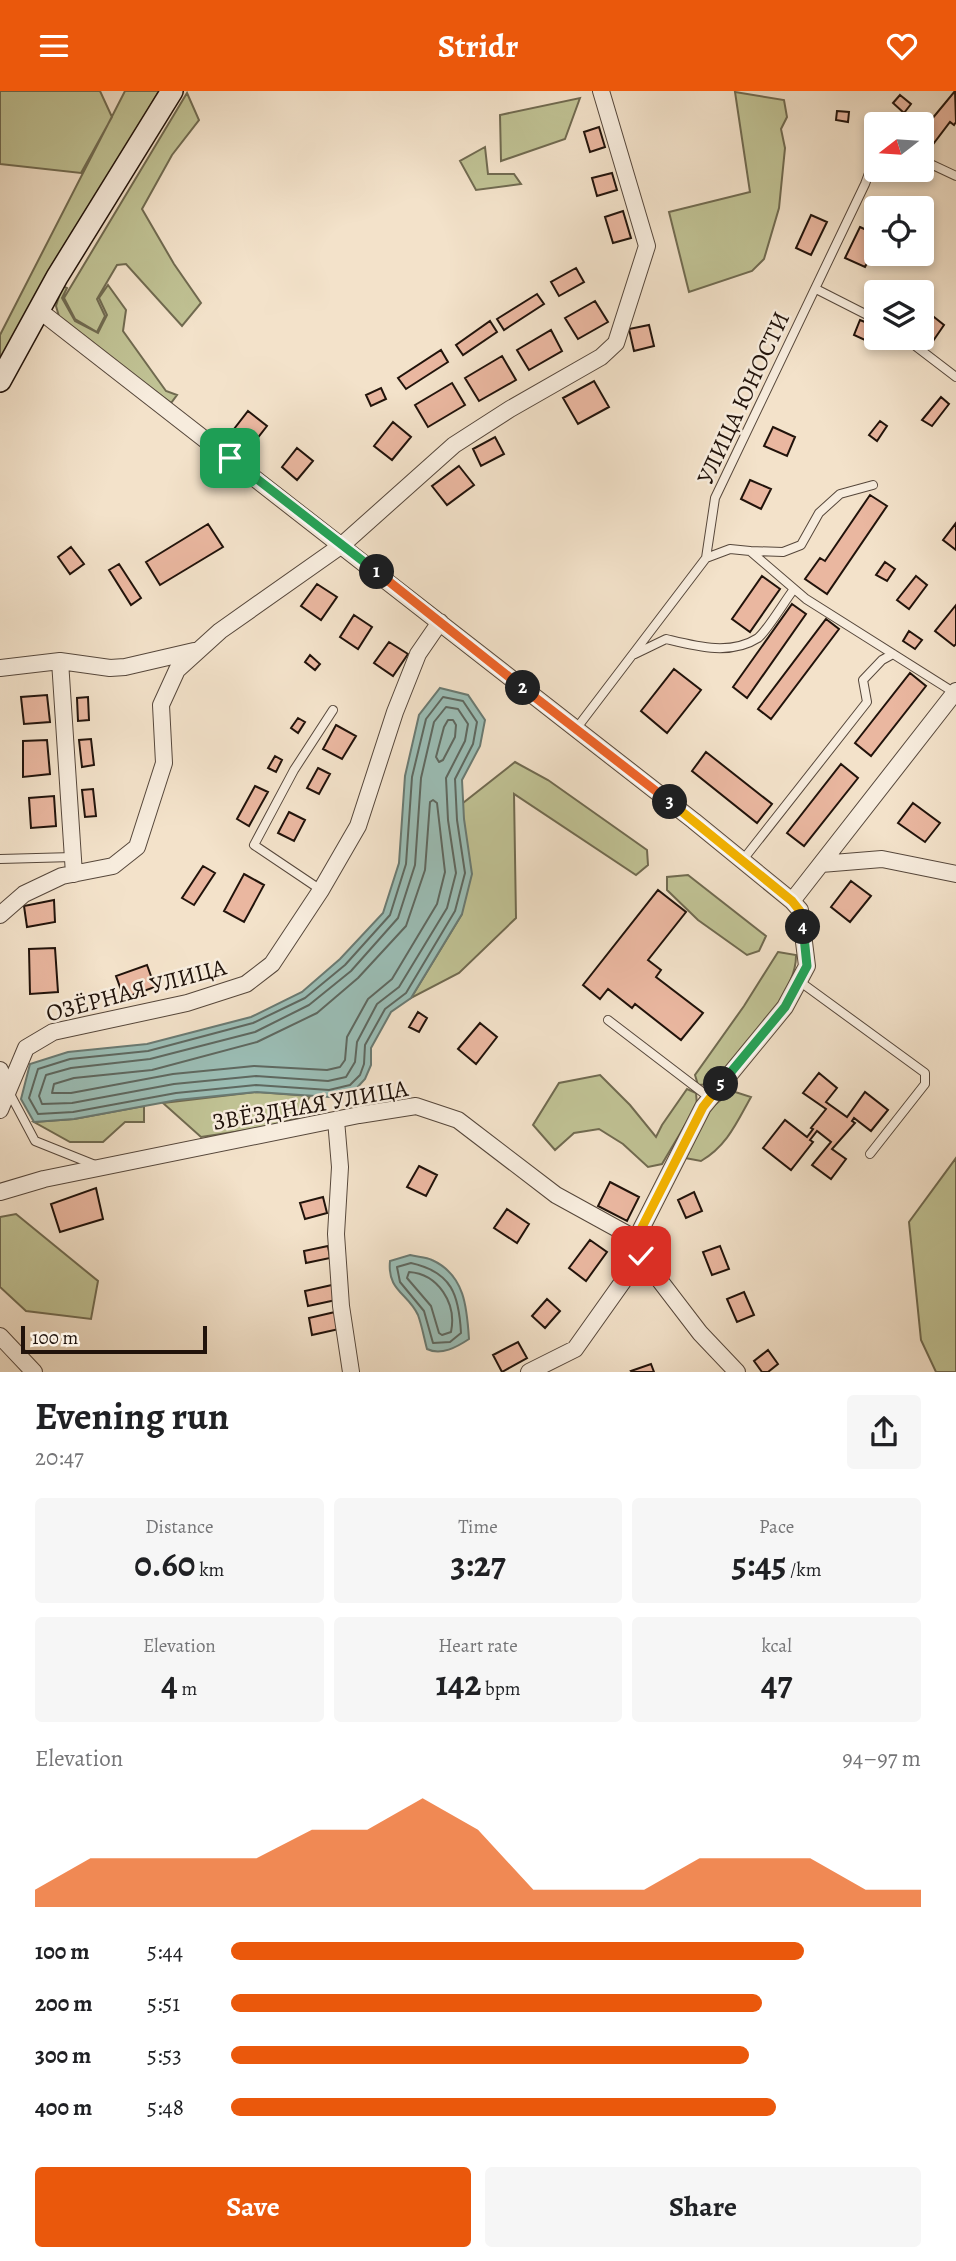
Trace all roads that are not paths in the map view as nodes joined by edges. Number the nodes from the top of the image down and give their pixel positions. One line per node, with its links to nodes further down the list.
1 (172, 91): 7 (main road)
2 (601, 91): 13 (street)
3 (934, 166): 4 (lane)
4 (956, 176)
5 (866, 182): 6 (lane, УЛИЦА ЮНОСТИ)
6 (816, 289): 8 (lane); 15 (lane, УЛИЦА ЮНОСТИ)
7 (40, 311): 11 (main road); 13 (street)
8 (864, 313)
9 (921, 350): 10 (lane)
10 (956, 377)
11 (0, 381)
12 (873, 485): 14 (lane)
13 (342, 545): 17 (street); 18 (street)
14 (750, 551): 15 (lane); 16 (lane)
15 (706, 558): 20 (lane, УЛИЦА ЮНОСТИ)
16 (794, 589): 19 (lane); 20 (lane)
17 (440, 622): 25 (street); 31 (street, ОЗЁРНАЯ УЛИЦА)
18 (198, 650): 21 (street); 29 (street)
19 (893, 654): 23 (lane); 27 (lane)
20 (632, 655): 25 (lane, УЛИЦА ЮНОСТИ)
21 (60, 661): 22 (street); 29 (street)
22 (0, 668)
23 (955, 692): 28 (street)
24 (333, 710): 31 (lane)
25 (576, 729): 27 (street)
26 (0, 859): 29 (lane)
27 (743, 861): 32 (street)
28 (821, 865): 30 (street); 32 (street)
29 (74, 866): 33 (street)
30 (956, 874)
31 (321, 890): 37 (street, ОЗЁРНАЯ УЛИЦА)
32 (792, 901): 34 (street)
33 (0, 915)
34 (799, 981): 38 (street); 41 (lane)
35 (608, 1020): 38 (lane)
36 (0, 1070): 37 (street)
37 (8, 1091): 39 (street, ОЗЁРНАЯ УЛИЦА); 42 (lane)
38 (710, 1098): 44 (street)
39 (0, 1110)
40 (335, 1120): 42 (street, ЗВЁЗДНАЯ УЛИЦА); 44 (street, ЗВЁЗДНАЯ УЛИЦА); 48 (street)
41 (870, 1154)
42 (101, 1167): 43 (street, ЗВЁЗДНАЯ УЛИЦА)
43 (0, 1192)
44 (636, 1239): 45 (street)
45 (641, 1256): 47 (street); 51 (street)
46 (0, 1336): 49 (street)
47 (547, 1368): 50 (street)
48 (355, 1371)
49 (34, 1372)
50 (529, 1372)
51 (737, 1372)

